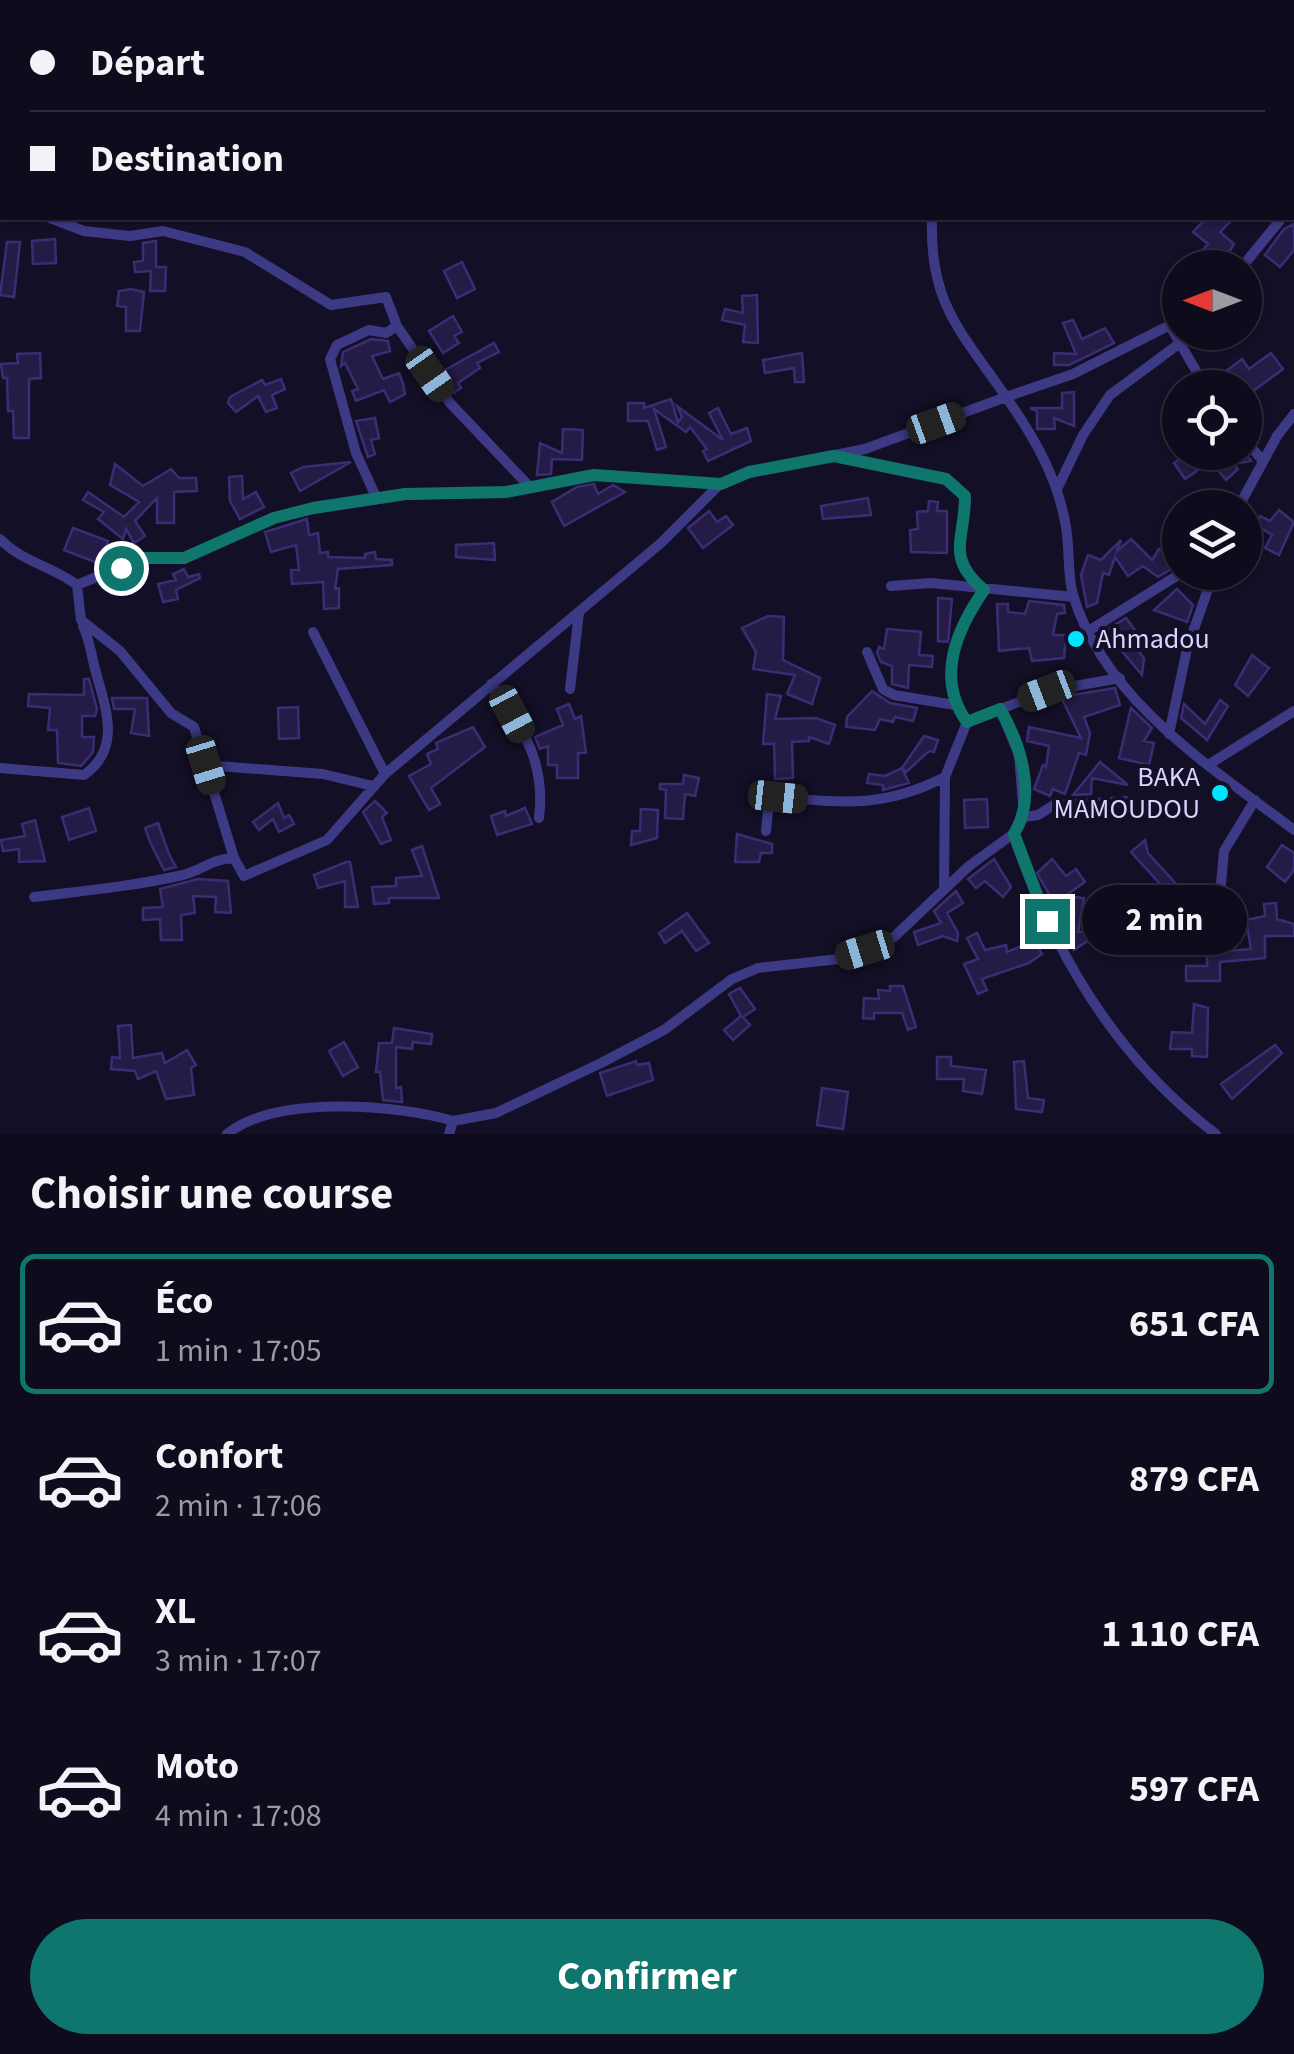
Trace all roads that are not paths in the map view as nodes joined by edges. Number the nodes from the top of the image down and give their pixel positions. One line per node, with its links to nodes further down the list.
1 (55, 220): 5 (street)
2 (932, 220): 8 (street)
3 (1280, 220): 4 (street)
4 (1256, 250)
5 (396, 326): 13 (street); 16 (street)
6 (1162, 330): 8 (street)
7 (1171, 350): 14 (street)
8 (1006, 396): 10 (street); 14 (street)
9 (1294, 414): 11 (street)
10 (834, 456): 12 (street); 21 (street)
11 (1263, 461): 15 (street)
12 (721, 484): 13 (street); 24 (street)
13 (529, 486): 16 (street)
14 (1057, 489): 23 (street)
15 (1248, 490)
16 (377, 499): 18 (street)
17 (0, 539): 18 (street)
18 (77, 585): 25 (street)
19 (891, 586): 21 (street)
20 (1162, 586): 26 (street)
21 (984, 590): 23 (street); 32 (street)
22 (1208, 590): 36 (street)
23 (1074, 597): 26 (street)
24 (580, 612): 30 (street); 31 (street)
25 (81, 620): 37 (street); 39 (street)
26 (1090, 630): 29 (street)
27 (313, 632): 40 (street)
28 (867, 652): 32 (street)
29 (1120, 678): 33 (street); 36 (street)
30 (491, 684): 40 (street); 46 (street)
31 (570, 689)
32 (955, 705): 35 (street)
33 (1000, 709): 35 (street); 45 (street)
34 (1294, 710): 38 (street)
35 (967, 722): 41 (street)
36 (1169, 734): 38 (street)
37 (206, 765): 42 (street); 50 (street)
38 (1208, 765): 43 (street)
39 (0, 768)
40 (385, 774): 42 (street)
41 (945, 777): 47 (street); 51 (street)
42 (373, 786): 50 (street)
43 (1255, 800): 48 (street); 53 (street)
44 (1130, 801): 45 (street)
45 (1024, 816): 49 (street)
46 (539, 818)
47 (766, 830)
48 (1294, 830)
49 (1014, 834): 51 (street); 57 (street)
50 (234, 858): 52 (street)
51 (944, 889): 54 (street)
52 (34, 897)
53 (1218, 917)
54 (453, 1121): 55 (street); 56 (street)
55 (228, 1134)
56 (449, 1134)
57 (1216, 1134)

